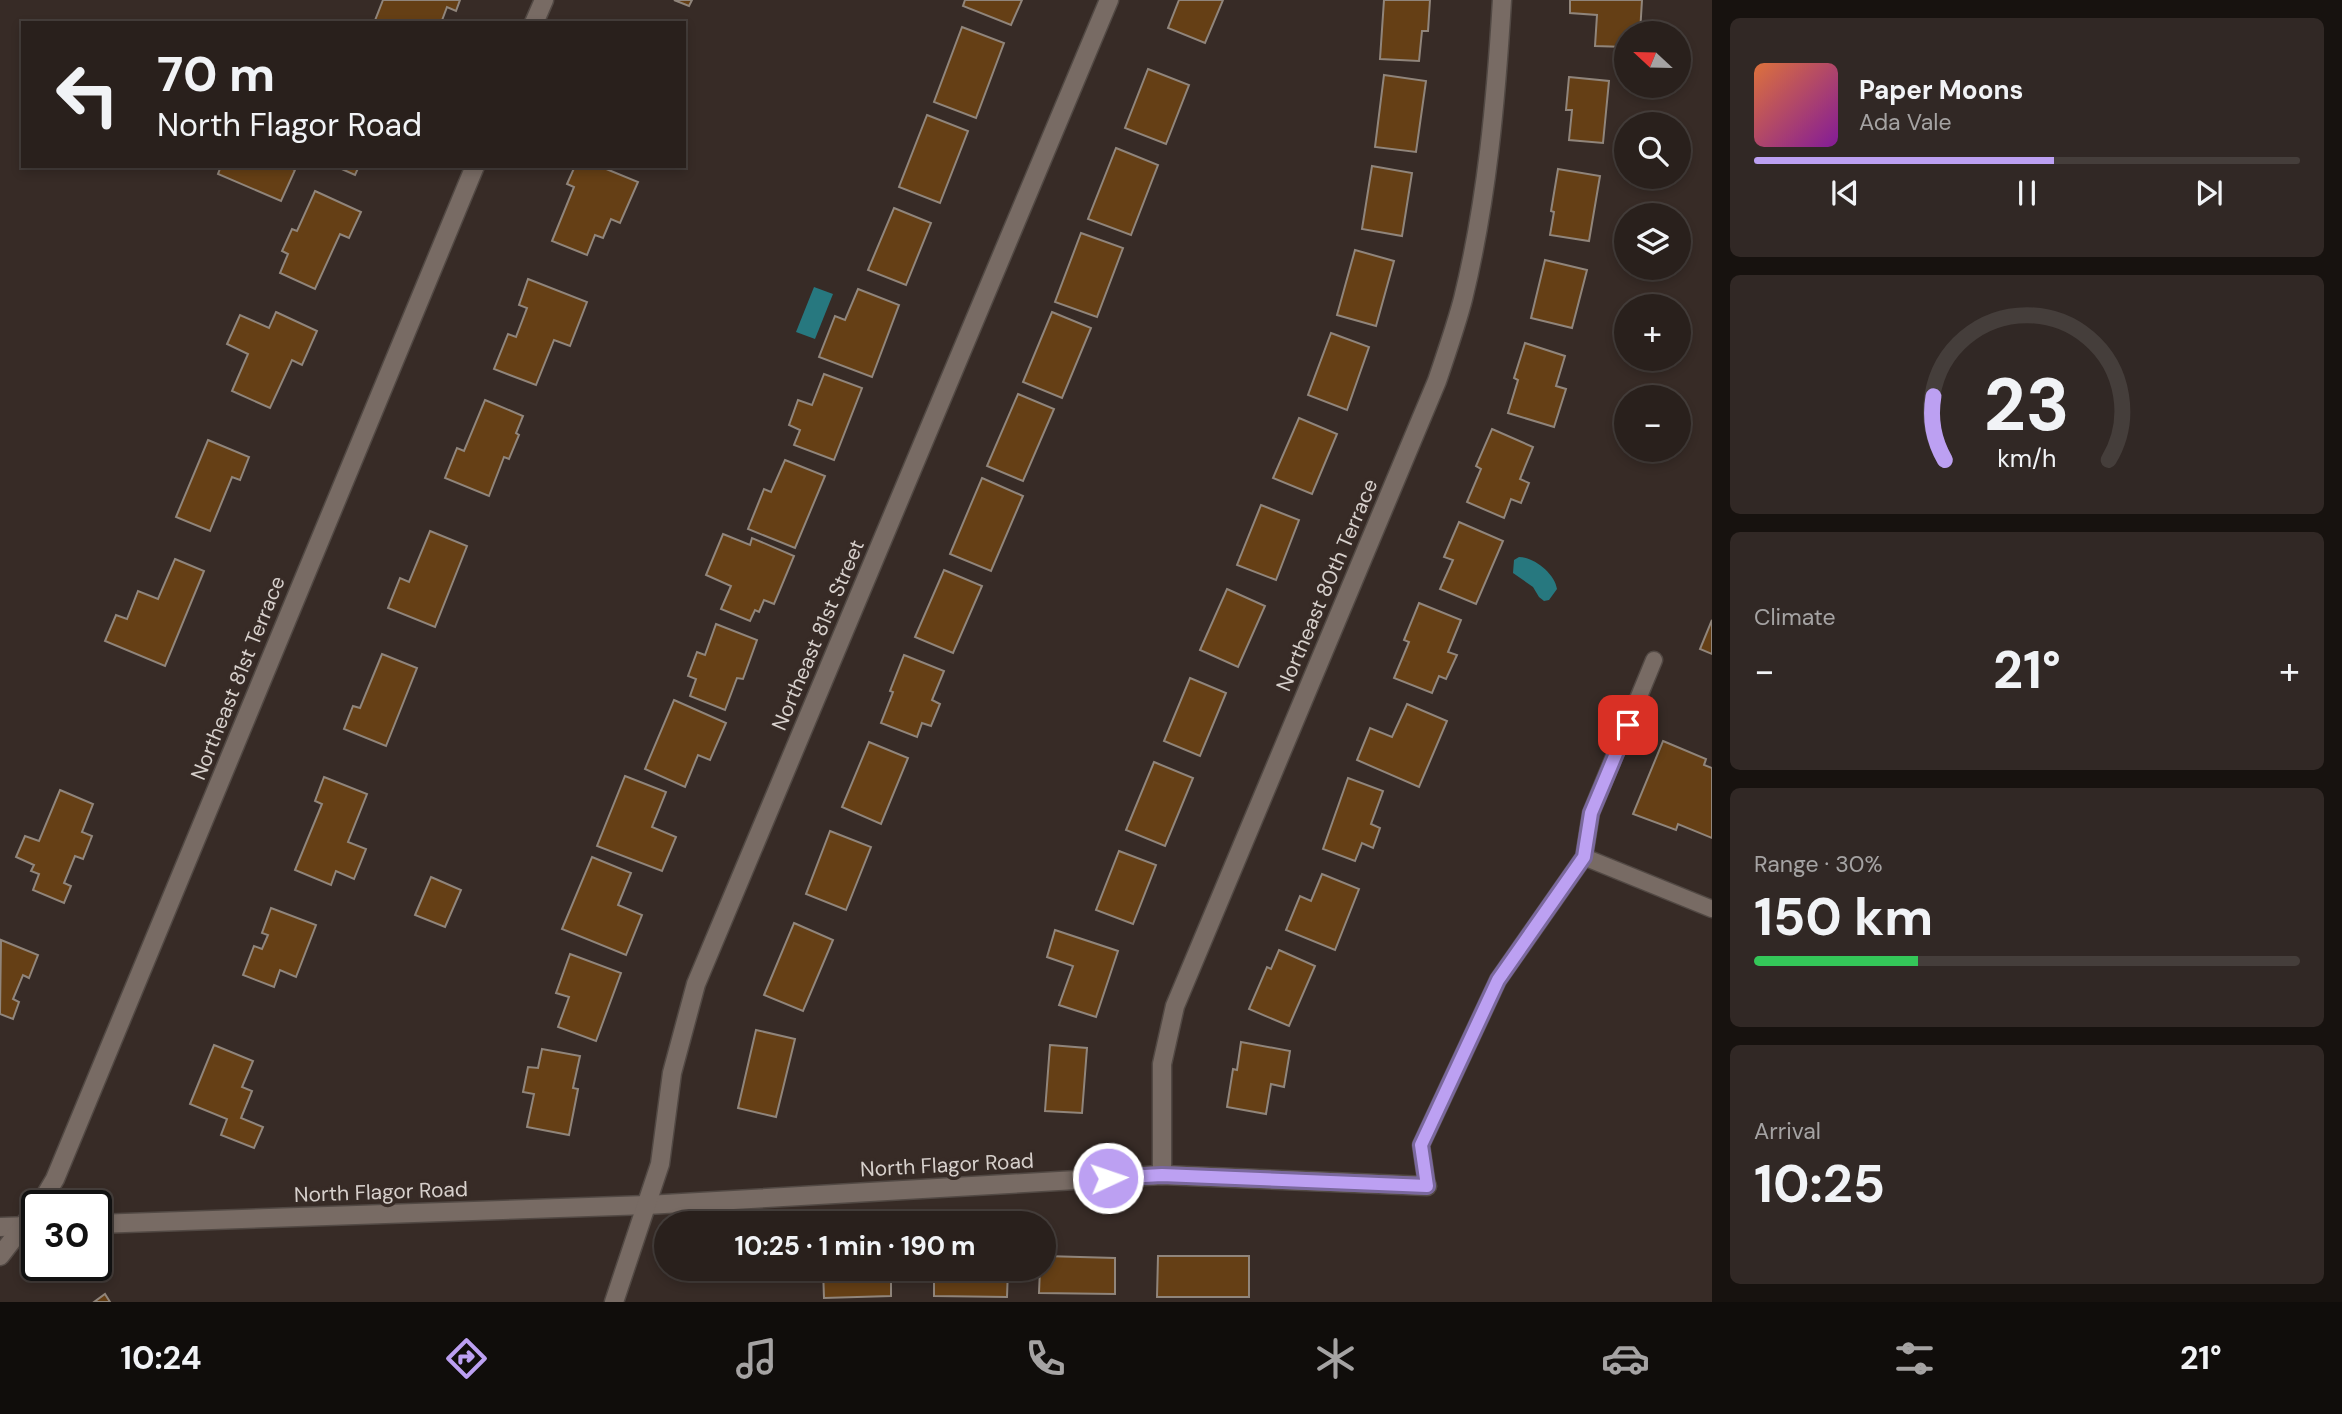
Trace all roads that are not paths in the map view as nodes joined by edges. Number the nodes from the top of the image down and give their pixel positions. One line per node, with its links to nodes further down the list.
1 (544, 0): 4 (street)
2 (1109, 0): 12 (street, Northeast 81st Street)
3 (1502, 0): 9 (street, Northeast 80th Terrace)
4 (535, 21)
5 (474, 168): 11 (street, Northeast 81st Terrace)
6 (1654, 660): 7 (lane)
7 (1584, 857): 8 (lane); 10 (lane, North Flagor Road)
8 (1712, 909)
9 (1162, 1175): 10 (street, North Flagor Road); 12 (street, North Flagor Road)
10 (1427, 1186)
11 (48, 1190)
12 (647, 1205): 13 (street, North Flagor Road); 18 (street, Northeast 81st Street)
13 (112, 1223)
14 (21, 1226): 15 (street)
15 (0, 1227)
16 (21, 1234): 17 (street, Northeast 81st Terrace)
17 (0, 1256)
18 (614, 1302)

